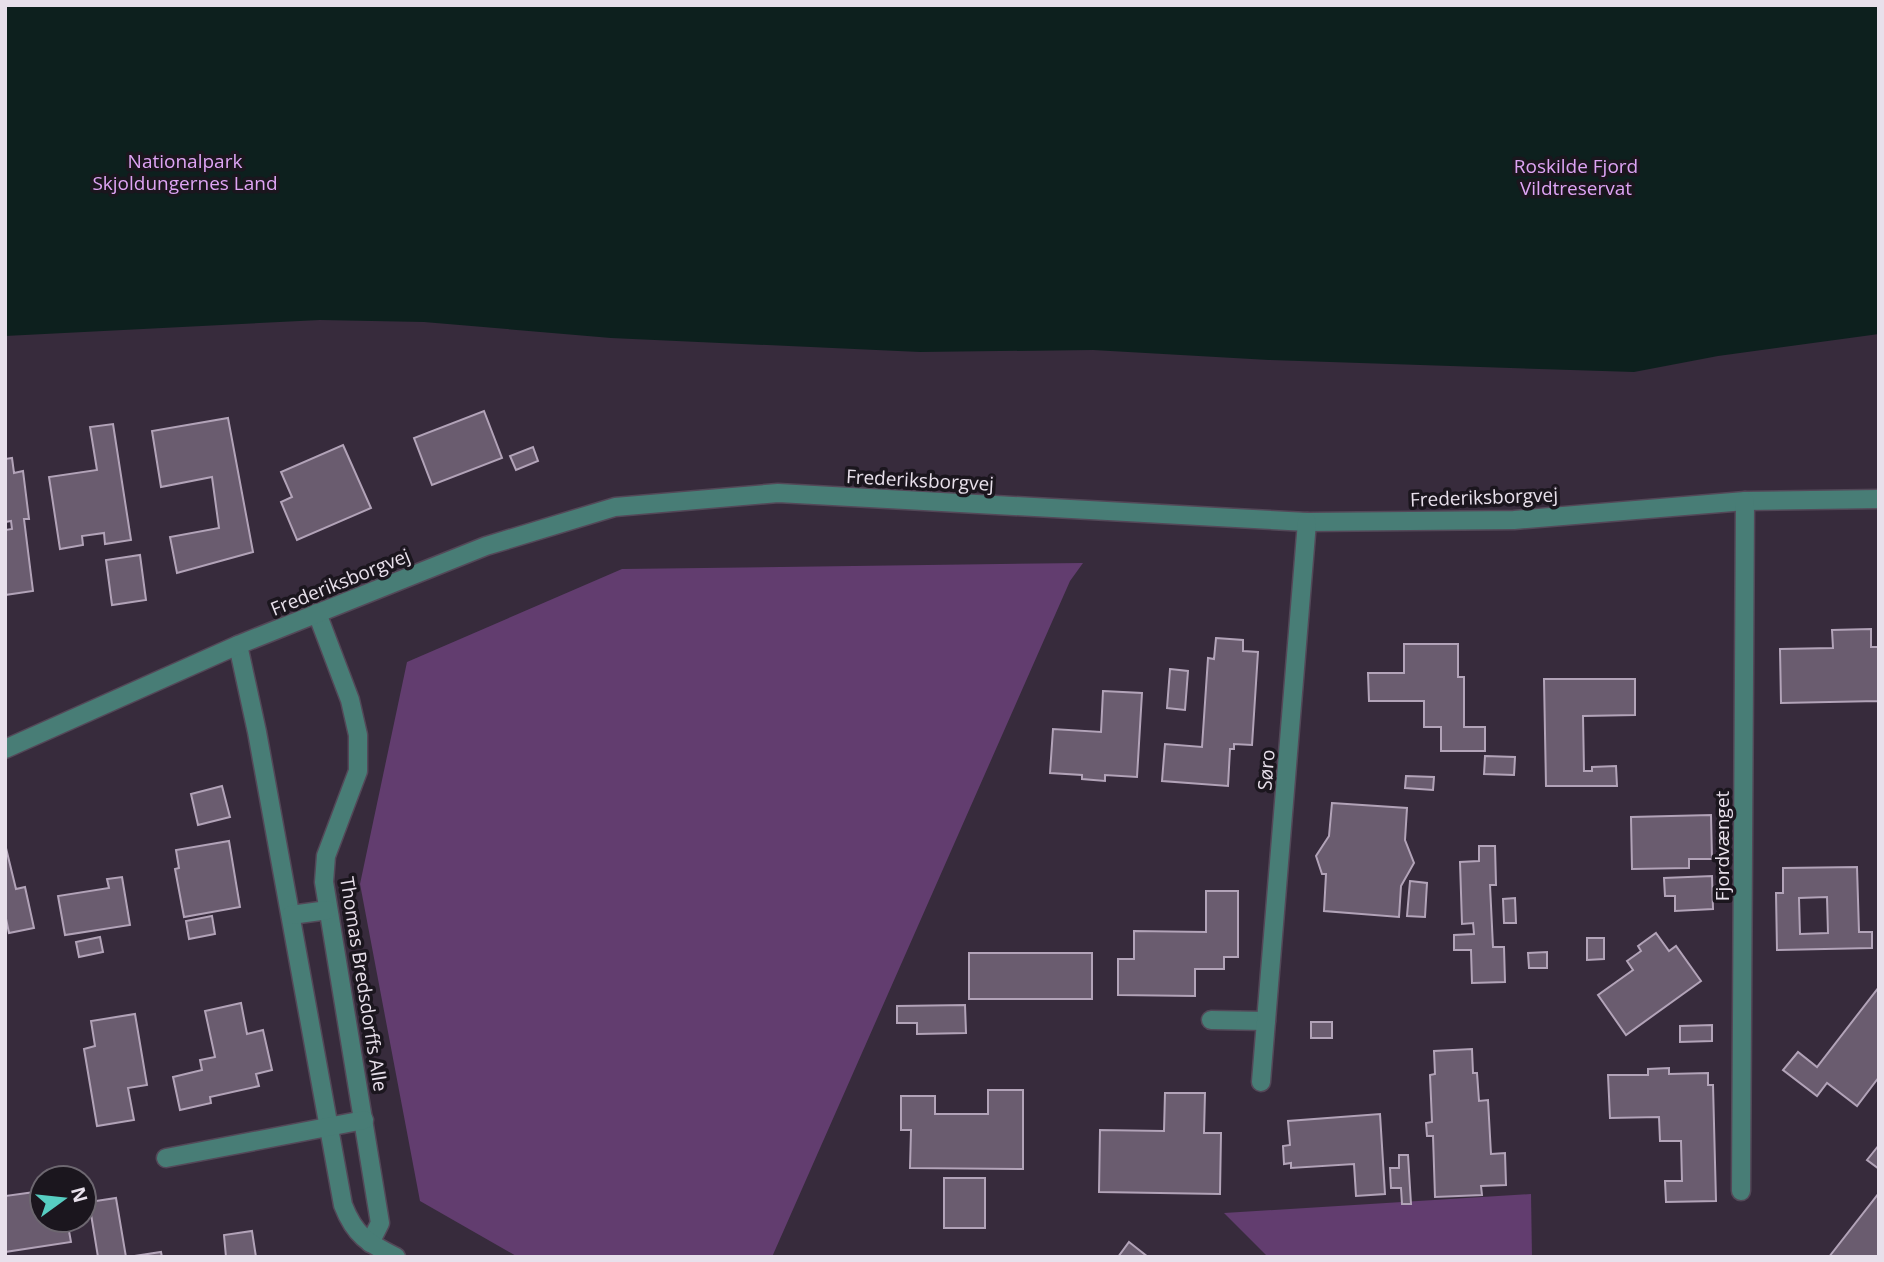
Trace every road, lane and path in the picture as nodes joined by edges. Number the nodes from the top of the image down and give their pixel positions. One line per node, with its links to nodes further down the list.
1 (1879, 499): 2 (street, Frederiksborgvej)
2 (1745, 501): 3 (street, Frederiksborgvej); 15 (street, Fjordvænget)
3 (1307, 522): 4 (street, Frederiksborgvej); 10 (street, Søro)
4 (317, 614): 5 (street, Frederiksborgvej); 7 (street, Thomas Bredsdorffs Alle)
5 (238, 645): 6 (street, Frederiksborgvej); 8 (street)
6 (5, 748)
7 (328, 910): 8 (street); 12 (street, Thomas Bredsdorffs Alle)
8 (292, 915): 13 (street)
9 (1211, 1020): 10 (street)
10 (1266, 1021): 11 (street, Søro)
11 (1261, 1082)
12 (364, 1120): 13 (street); 16 (street, Thomas Bredsdorffs Alle)
13 (328, 1127): 14 (street); 16 (street)
14 (166, 1157)
15 (1741, 1191)
16 (370, 1244): 17 (street)
17 (396, 1257)

